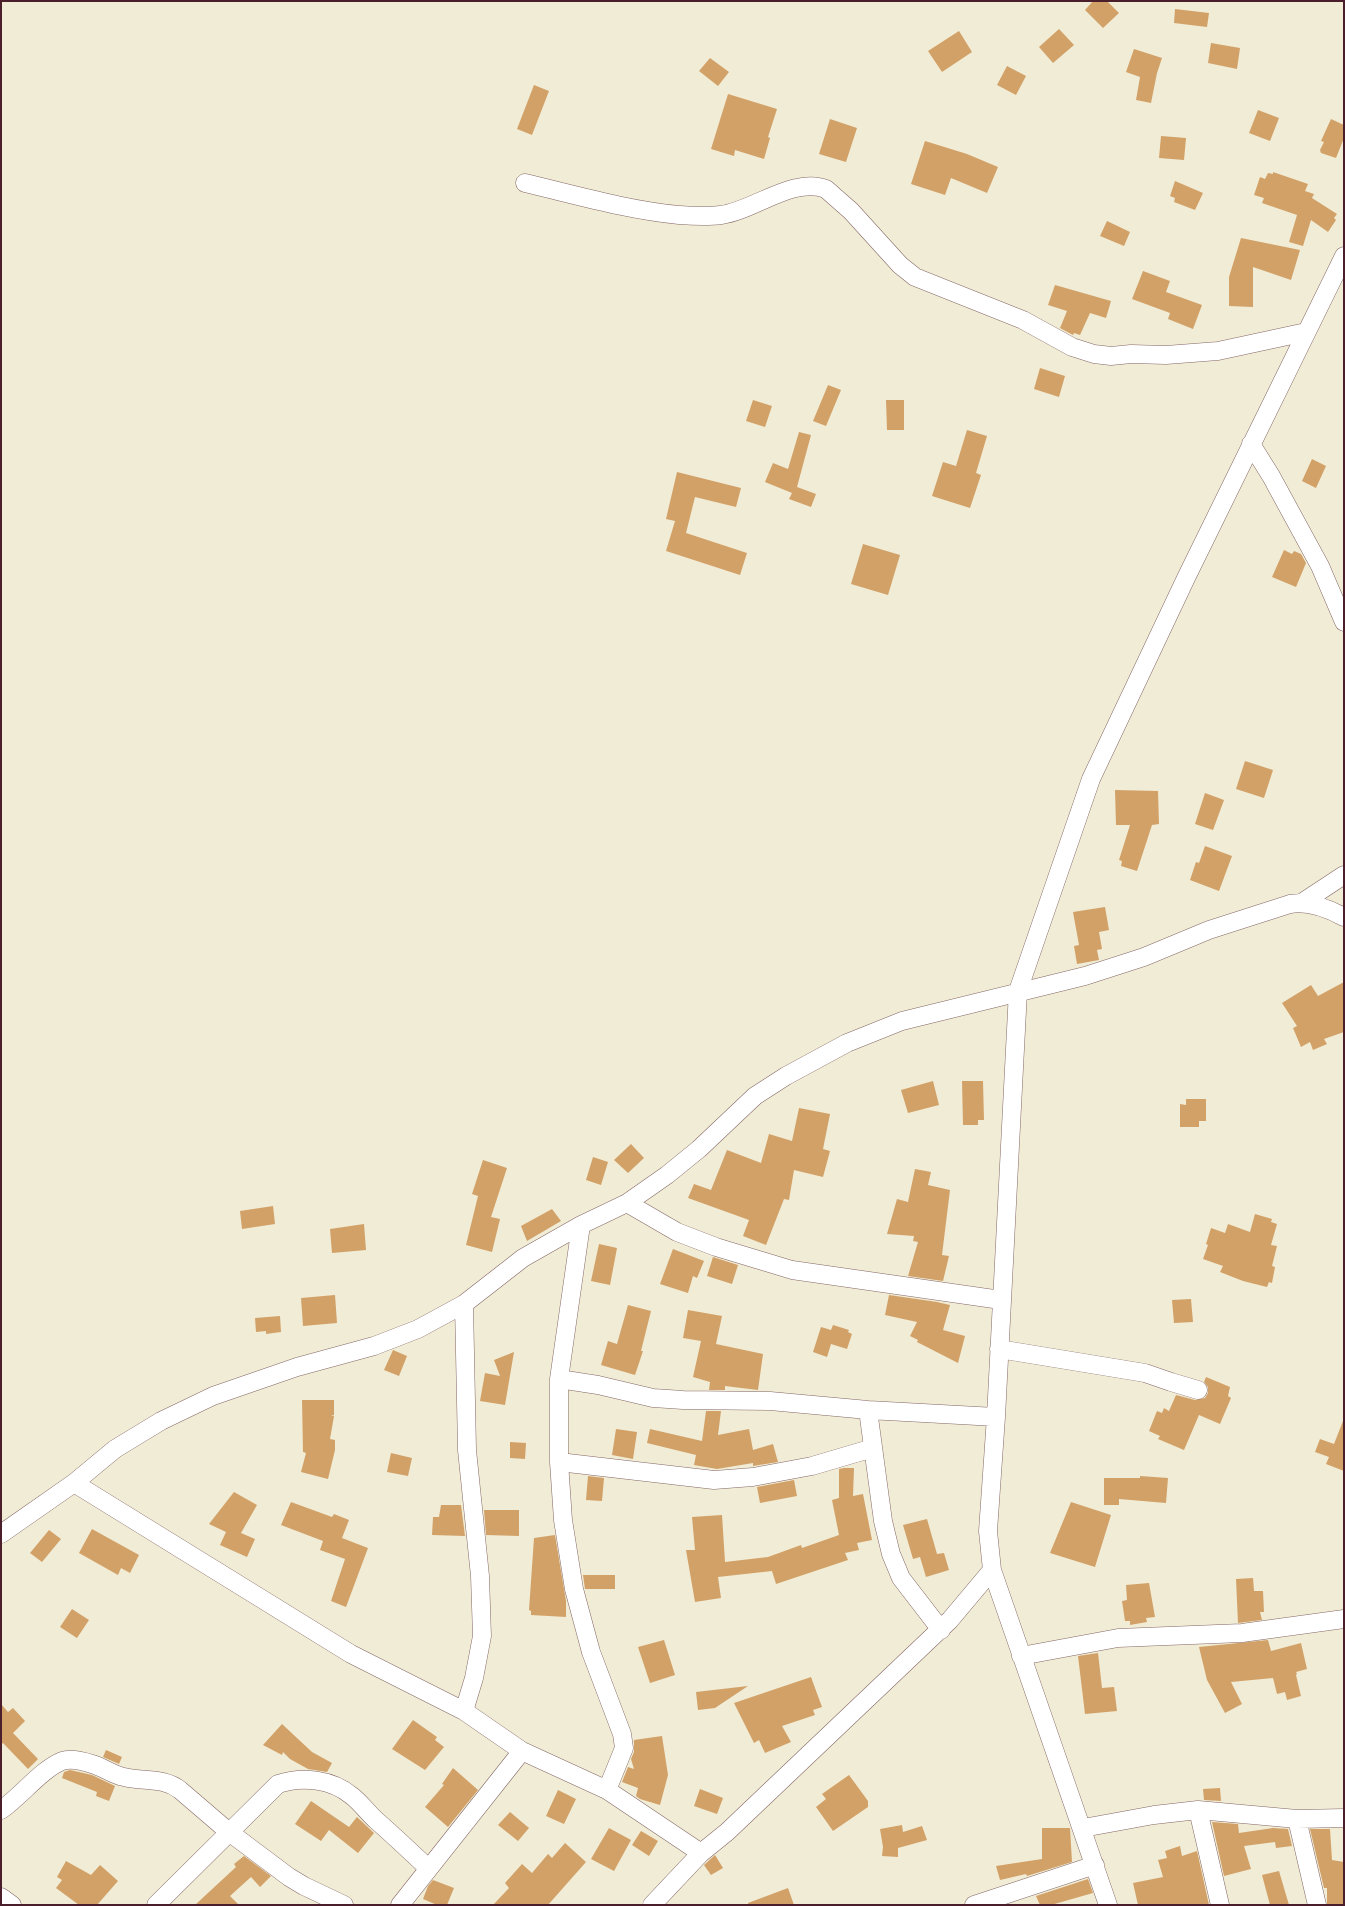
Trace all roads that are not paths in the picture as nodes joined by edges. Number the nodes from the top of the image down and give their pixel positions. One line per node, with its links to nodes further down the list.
1 (526, 184): 3 (street)
2 (1344, 256): 3 (street)
3 (1306, 332): 4 (street)
4 (1251, 444): 5 (street); 9 (street)
5 (1344, 622)
6 (1344, 875): 7 (street)
7 (1303, 902): 8 (street); 9 (street)
8 (1344, 917)
9 (1018, 991): 10 (street); 12 (street)
10 (627, 1203): 11 (street); 12 (street)
11 (581, 1225): 13 (street); 15 (street)
12 (1001, 1300): 14 (street)
13 (464, 1304): 21 (street); 27 (street)
14 (999, 1349): 16 (street); 18 (street)
15 (559, 1379): 17 (street); 20 (street)
16 (1198, 1390)
17 (868, 1410): 18 (street); 19 (street)
18 (996, 1416): 23 (street)
19 (873, 1448): 20 (street); 25 (street)
20 (559, 1462): 29 (street)
21 (74, 1482): 22 (street); 27 (street)
22 (1, 1534)
23 (992, 1570): 25 (street); 26 (street)
24 (1344, 1619): 26 (street)
25 (941, 1630): 36 (street)
26 (1021, 1656): 34 (street)
27 (464, 1711): 28 (street)
28 (522, 1751): 29 (street); 38 (street)
29 (607, 1790): 36 (street)
30 (1, 1810): 35 (street)
31 (1198, 1810): 33 (street); 34 (street); 47 (street)
32 (1344, 1818): 33 (street)
33 (1297, 1819): 48 (street)
34 (1082, 1828): 37 (street)
35 (229, 1832): 38 (street); 41 (street); 42 (street)
36 (701, 1853): 44 (street)
37 (1095, 1865): 45 (street); 46 (street)
38 (428, 1868): 43 (street)
39 (1, 1897): 40 (street)
40 (12, 1905)
41 (156, 1905)
42 (344, 1905)
43 (400, 1905)
44 (652, 1905)
45 (974, 1905)
46 (1108, 1905)
47 (1220, 1905)
48 (1317, 1905)

